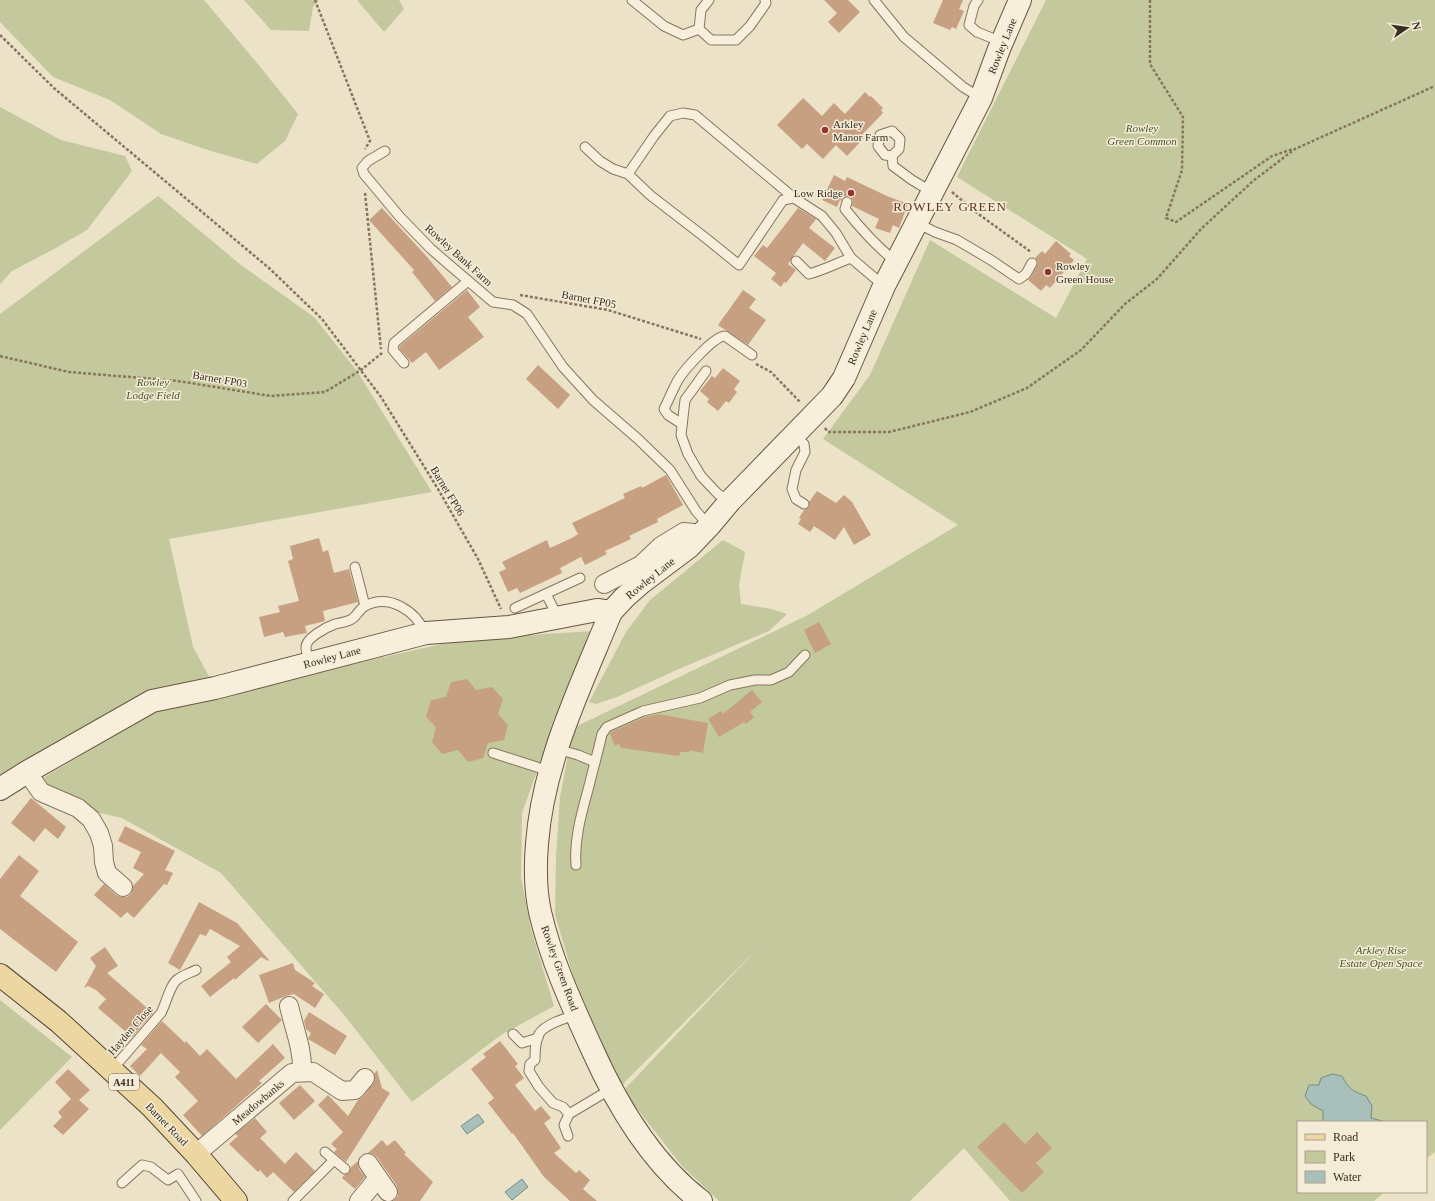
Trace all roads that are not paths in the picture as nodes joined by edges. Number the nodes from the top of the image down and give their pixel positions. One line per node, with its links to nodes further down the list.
1 (632, 0): 7 (lane)
2 (709, 0): 7 (lane)
3 (765, 0): 7 (lane)
4 (874, 0): 9 (lane)
5 (978, 0): 8 (lane)
6 (1020, 0): 8 (street, Rowley Lane)
7 (699, 29)
8 (1002, 42): 9 (street, Rowley Lane)
9 (982, 98): 14 (street, Rowley Lane)
10 (585, 147): 13 (lane)
11 (385, 151): 22 (lane, Rowley Bank Farm)
12 (892, 156): 14 (lane)
13 (628, 174): 15 (lane); 15 (lane)
14 (935, 188): 17 (street, Rowley Lane)
15 (794, 198): 18 (lane)
16 (846, 202): 20 (lane)
17 (917, 222): 20 (street, Rowley Lane); 21 (lane)
18 (851, 258): 19 (lane); 23 (lane)
19 (796, 261)
20 (896, 262): 23 (street, Rowley Lane)
21 (1032, 263)
22 (468, 281): 25 (lane); 31 (lane, Rowley Bank Farm)
23 (884, 286): 28 (street, Rowley Lane)
24 (751, 358): 27 (lane)
25 (404, 364)
26 (706, 371): 27 (lane)
27 (682, 424): 29 (lane)
28 (794, 435): 29 (street, Rowley Lane); 30 (lane)
29 (730, 501): 31 (street, Rowley Lane)
30 (804, 504)
31 (706, 530): 34 (street); 37 (street, Rowley Lane)
32 (355, 567): 36 (lane)
33 (580, 578): 35 (lane)
34 (604, 584)
35 (546, 594): 38 (lane); 39 (lane)
36 (365, 606): 40 (lane); 42 (lane)
37 (611, 612): 38 (street, Rowley Lane); 43 (street, Rowley Green Road)
38 (558, 617): 39 (street, Rowley Lane)
39 (512, 618): 40 (street, Rowley Lane)
40 (425, 633): 42 (street, Rowley Lane)
41 (805, 655): 45 (lane)
42 (310, 663): 47 (street, Rowley Lane)
43 (556, 749): 45 (lane); 46 (street, Rowley Green Road)
44 (493, 753): 46 (lane)
45 (595, 762): 49 (lane)
46 (549, 771): 54 (street, Rowley Green Road)
47 (27, 772): 48 (street, Rowley Lane); 50 (street)
48 (0, 789)
49 (576, 865)
50 (123, 887)
51 (196, 970): 57 (lane, Hayden Close)
52 (0, 975): 57 (main road, Barnet Road / A411)
53 (289, 1006): 58 (street)
54 (576, 1015): 56 (lane); 60 (street, Rowley Green Road)
55 (513, 1034): 56 (lane)
56 (538, 1038): 61 (lane)
57 (111, 1071): 64 (main road, Barnet Road / A411)
58 (302, 1072): 59 (street); 64 (street, Meadowbanks)
59 (365, 1078)
60 (611, 1088): 61 (lane); 73 (street, Rowley Green Road)
61 (569, 1114): 62 (lane)
62 (568, 1136)
63 (325, 1152): 65 (lane)
64 (196, 1154): 70 (main road, Barnet Road / A411)
65 (334, 1160): 67 (lane); 71 (lane)
66 (368, 1163): 72 (street)
67 (345, 1169)
68 (122, 1183): 69 (lane)
69 (196, 1201)
70 (236, 1201)
71 (293, 1201)
72 (359, 1201)
73 (701, 1201)

